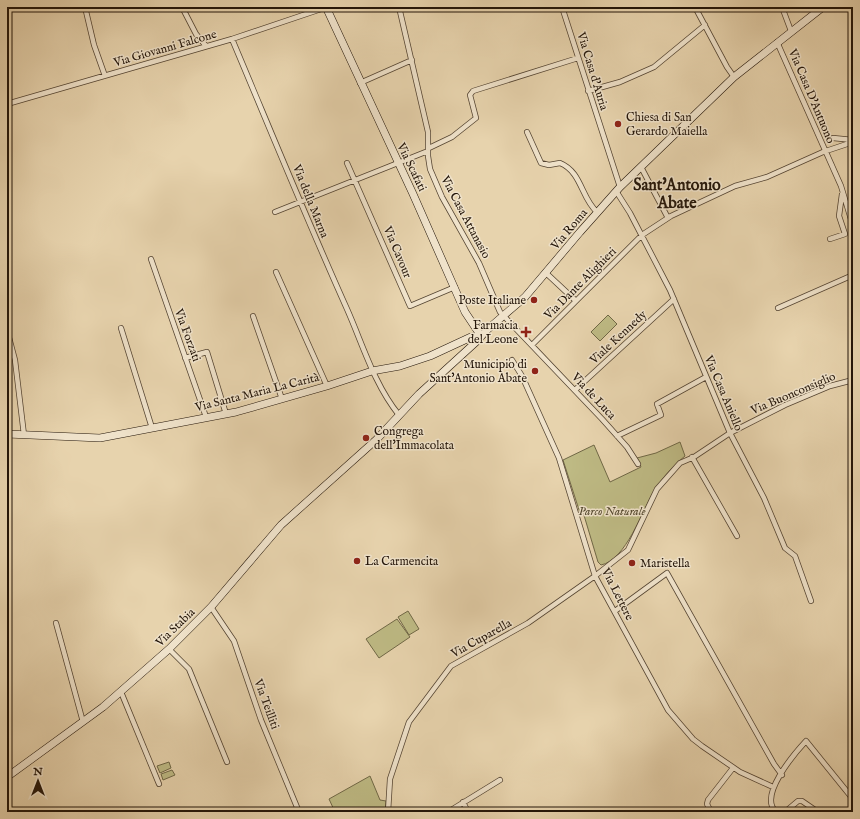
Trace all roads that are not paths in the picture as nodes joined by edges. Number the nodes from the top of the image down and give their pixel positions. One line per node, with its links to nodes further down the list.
1 (85, 7): 16 (street)
2 (182, 7): 13 (street)
3 (326, 7): 11 (street, Via Giovanni Falcone); 18 (main road, Via Scafati)
4 (399, 7): 15 (street, Via Casa Attanasio)
5 (562, 7): 14 (street, Via Casa d'Auria)
6 (695, 7): 9 (street)
7 (782, 7): 10 (street)
8 (823, 7): 10 (main road, Via Roma)
9 (705, 25): 17 (street); 19 (street)
10 (792, 31): 12 (main road, Via Roma)
11 (232, 39): 13 (street, Via Giovanni Falcone); 32 (street, Via della Marna)
12 (778, 42): 17 (main road, Via Roma); 25 (street, Via Casa D'Antuono)
13 (206, 46): 16 (street, Via Giovanni Falcone)
14 (578, 58): 19 (street, Via Casa d'Auria); 24 (street)
15 (412, 60): 18 (street); 24 (street, Via Casa Attanasio)
16 (105, 76): 20 (street, Via Giovanni Falcone)
17 (734, 77): 28 (main road, Via Roma)
18 (360, 83): 27 (main road, Via Scafati)
19 (588, 91): 30 (street, Via Casa d'Auria)
20 (7, 104)
21 (527, 132): 34 (street)
22 (834, 138): 23 (street)
23 (853, 141): 25 (street, Via Dante Alighieri)
24 (428, 149): 27 (street); 48 (street, Via Casa Attanasio)
25 (826, 152): 31 (street, Via Casa D'Antuono); 35 (street, Via Dante Alighieri)
26 (347, 163): 29 (street, Via Cavour)
27 (398, 164): 29 (street); 43 (main road, Via Scafati)
28 (641, 167): 30 (main road, Via Roma); 35 (street)
29 (354, 181): 32 (street); 43 (street, Via Cavour)
30 (618, 189): 34 (main road, Via Roma); 37 (street, Via Casa Aniello)
31 (842, 192): 36 (street, Via Casa D'Antuono); 38 (street)
32 (300, 203): 33 (street); 55 (street, Via della Marna)
33 (275, 212)
34 (598, 212): 41 (main road, Via Roma)
35 (668, 218): 37 (street, Via Dante Alighieri)
36 (853, 226)
37 (642, 235): 44 (street, Via Casa Aniello); 45 (street, Via Dante Alighieri)
38 (830, 239)
39 (151, 259): 53 (street, Via Forzati)
40 (276, 272): 58 (street)
41 (546, 273): 45 (street); 48 (main road, Via Roma)
42 (853, 275): 46 (street)
43 (455, 287): 51 (main road, Via Scafati)
44 (674, 299): 56 (street, Via Casa Aniello); 59 (street, Viale Kennedy)
45 (576, 301): 52 (street, Via Dante Alighieri)
46 (778, 308)
47 (253, 316): 60 (street)
48 (503, 316): 51 (main road, Via Roma); 52 (street, Via de Luca)
49 (121, 328): 64 (street)
50 (7, 330): 67 (street)
51 (480, 336): 55 (main road, Via Santa Maria La Carità); 62 (main road, Via Roma)
52 (532, 345): 59 (street, Via de Luca)
53 (185, 358): 61 (street); 63 (street, Via Forzati)
54 (512, 360): 73 (street, Via Lettere)
55 (372, 371): 58 (main road, Via Santa Maria La Carità); 62 (street, Via della Marna)
56 (706, 377): 65 (street, Via Casa Aniello); 68 (street)
57 (853, 380): 65 (street, Via Buonconsiglio)
58 (327, 386): 60 (main road, Via Santa Maria La Carità)
59 (575, 390): 68 (street, Via de Luca)
60 (282, 399): 61 (main road, Via Santa Maria La Carità)
61 (226, 414): 63 (main road, Via Santa Maria La Carità)
62 (399, 415): 71 (main road, Via Roma)
63 (206, 417): 64 (main road, Via Santa Maria La Carità)
64 (152, 428): 67 (main road, Via Santa Maria La Carità)
65 (730, 433): 69 (street, Via Buonconsiglio); 74 (street, Via Casa Aniello)
66 (7, 434): 67 (main road, Via Santa Maria La Carità)
67 (24, 435)
68 (617, 436): 70 (street, Via de Luca)
69 (692, 457): 72 (street); 73 (street, Via Buonconsiglio)
70 (638, 464)
71 (339, 473): 75 (main road, Via Stabia)
72 (737, 536)
73 (595, 576): 76 (street, Via Lettere); 91 (street, Via Cuparella)
74 (811, 601)
75 (211, 607): 78 (main road, Via Stabia); 90 (street, Via Teilliti)
76 (615, 611): 82 (street, Via Lettere); 83 (street)
77 (56, 623): 80 (street)
78 (169, 649): 79 (main road, Via Stabia); 81 (street)
79 (121, 692): 80 (main road, Via Stabia); 86 (street)
80 (83, 722): 84 (main road, Via Stabia)
81 (227, 762)
82 (733, 768): 87 (street, Via Lettere); 94 (street)
83 (782, 775): 87 (street); 88 (street)
84 (7, 777)
85 (500, 780): 89 (street)
86 (159, 784)
87 (774, 787): 95 (street)
88 (853, 799)
89 (463, 802): 92 (street); 93 (street)
90 (299, 812)
91 (388, 812)
92 (448, 812)
93 (468, 812)
94 (712, 812)
95 (776, 812)
96 (785, 812): 97 (street)
97 (818, 812)

